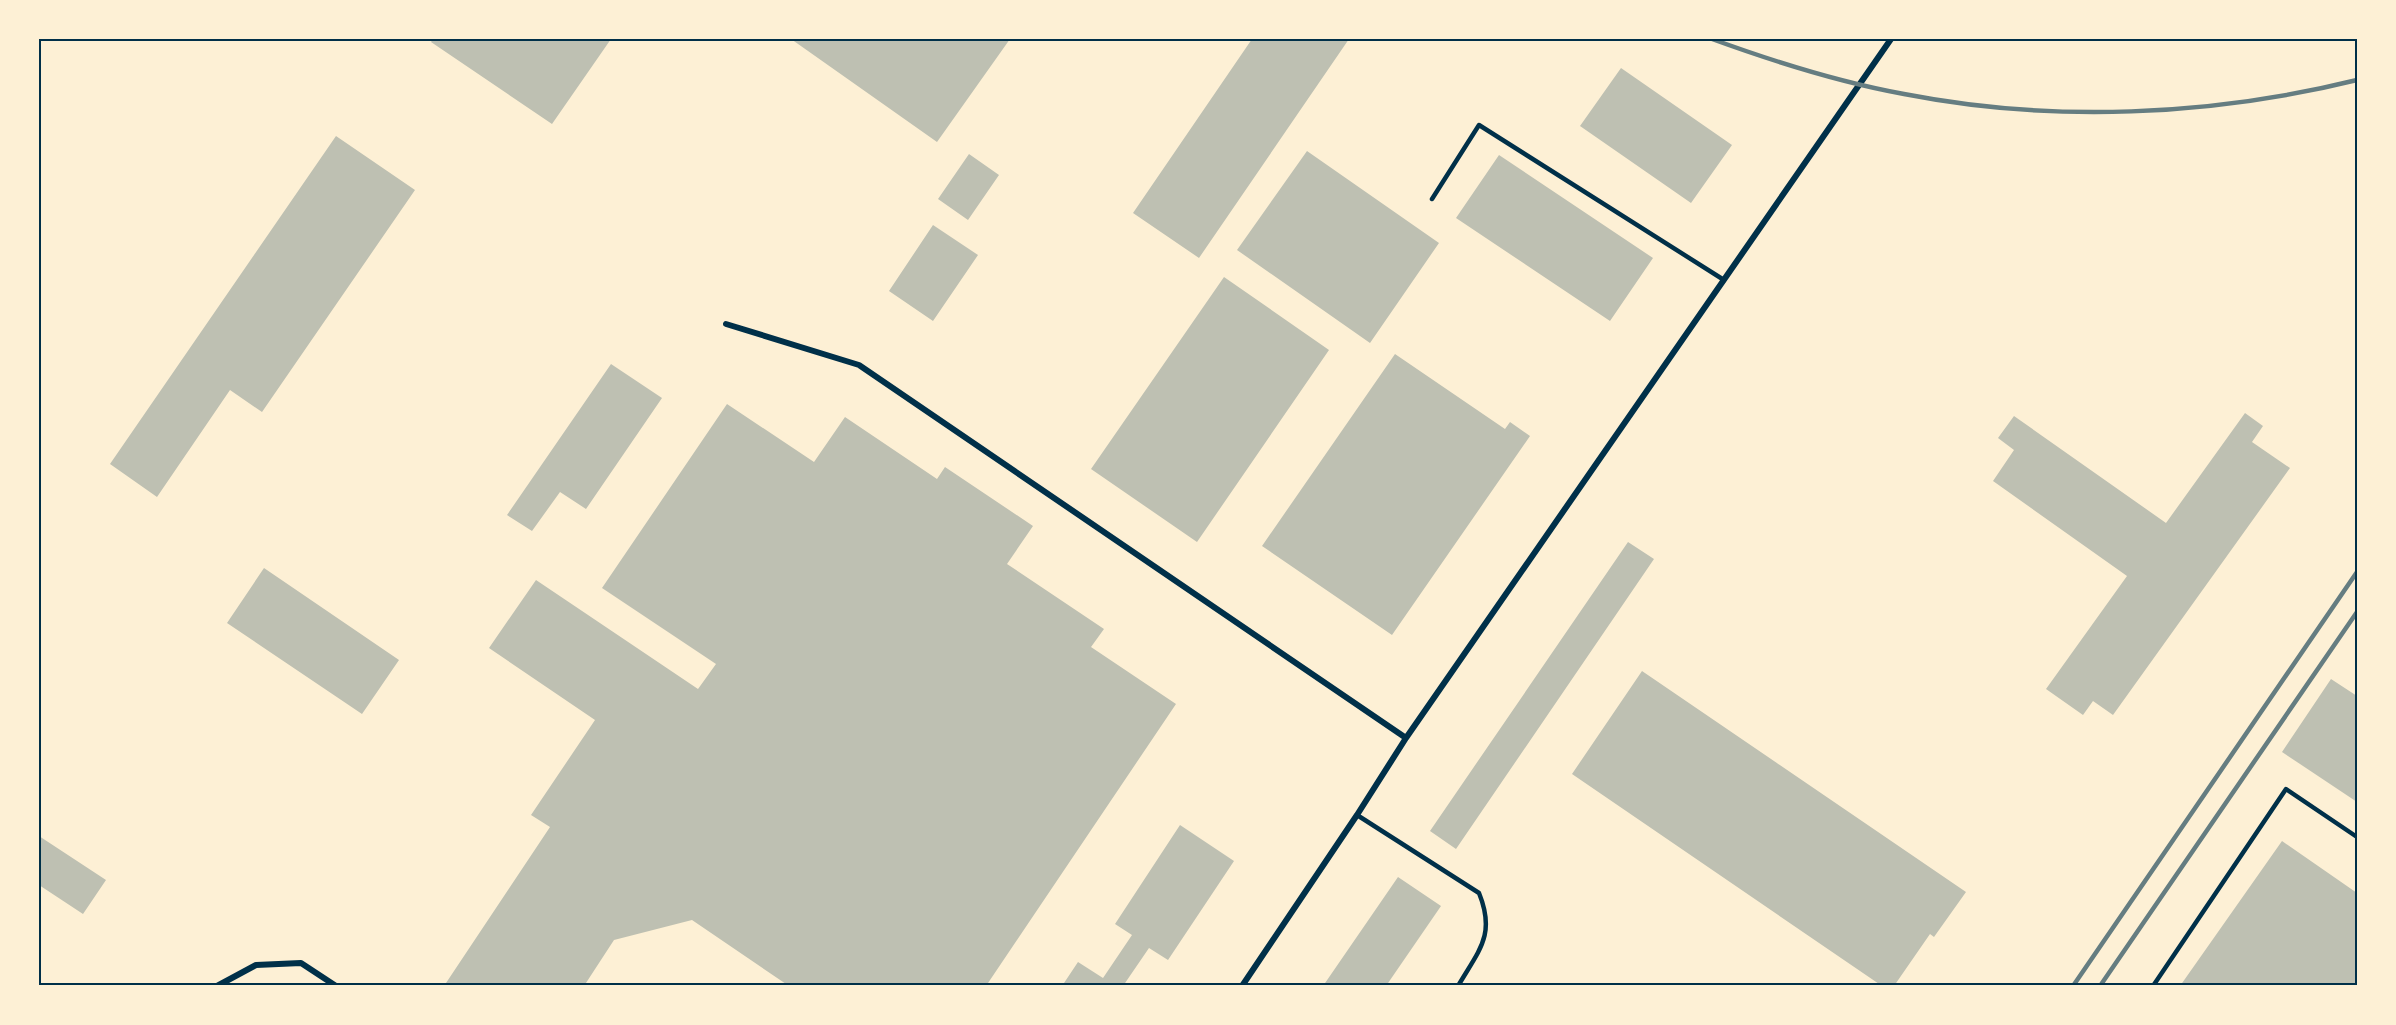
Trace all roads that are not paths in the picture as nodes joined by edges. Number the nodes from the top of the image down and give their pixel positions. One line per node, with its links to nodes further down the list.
1 (1892, 39): 3 (street)
2 (1432, 199): 3 (lane)
3 (1724, 280): 5 (street)
4 (726, 324): 5 (street)
5 (1406, 738): 6 (street)
6 (1357, 815): 10 (street); 11 (lane)
7 (2357, 837): 12 (lane)
8 (217, 986): 9 (street)
9 (336, 986)
10 (1242, 986)
11 (1458, 986)
12 (2153, 986)

